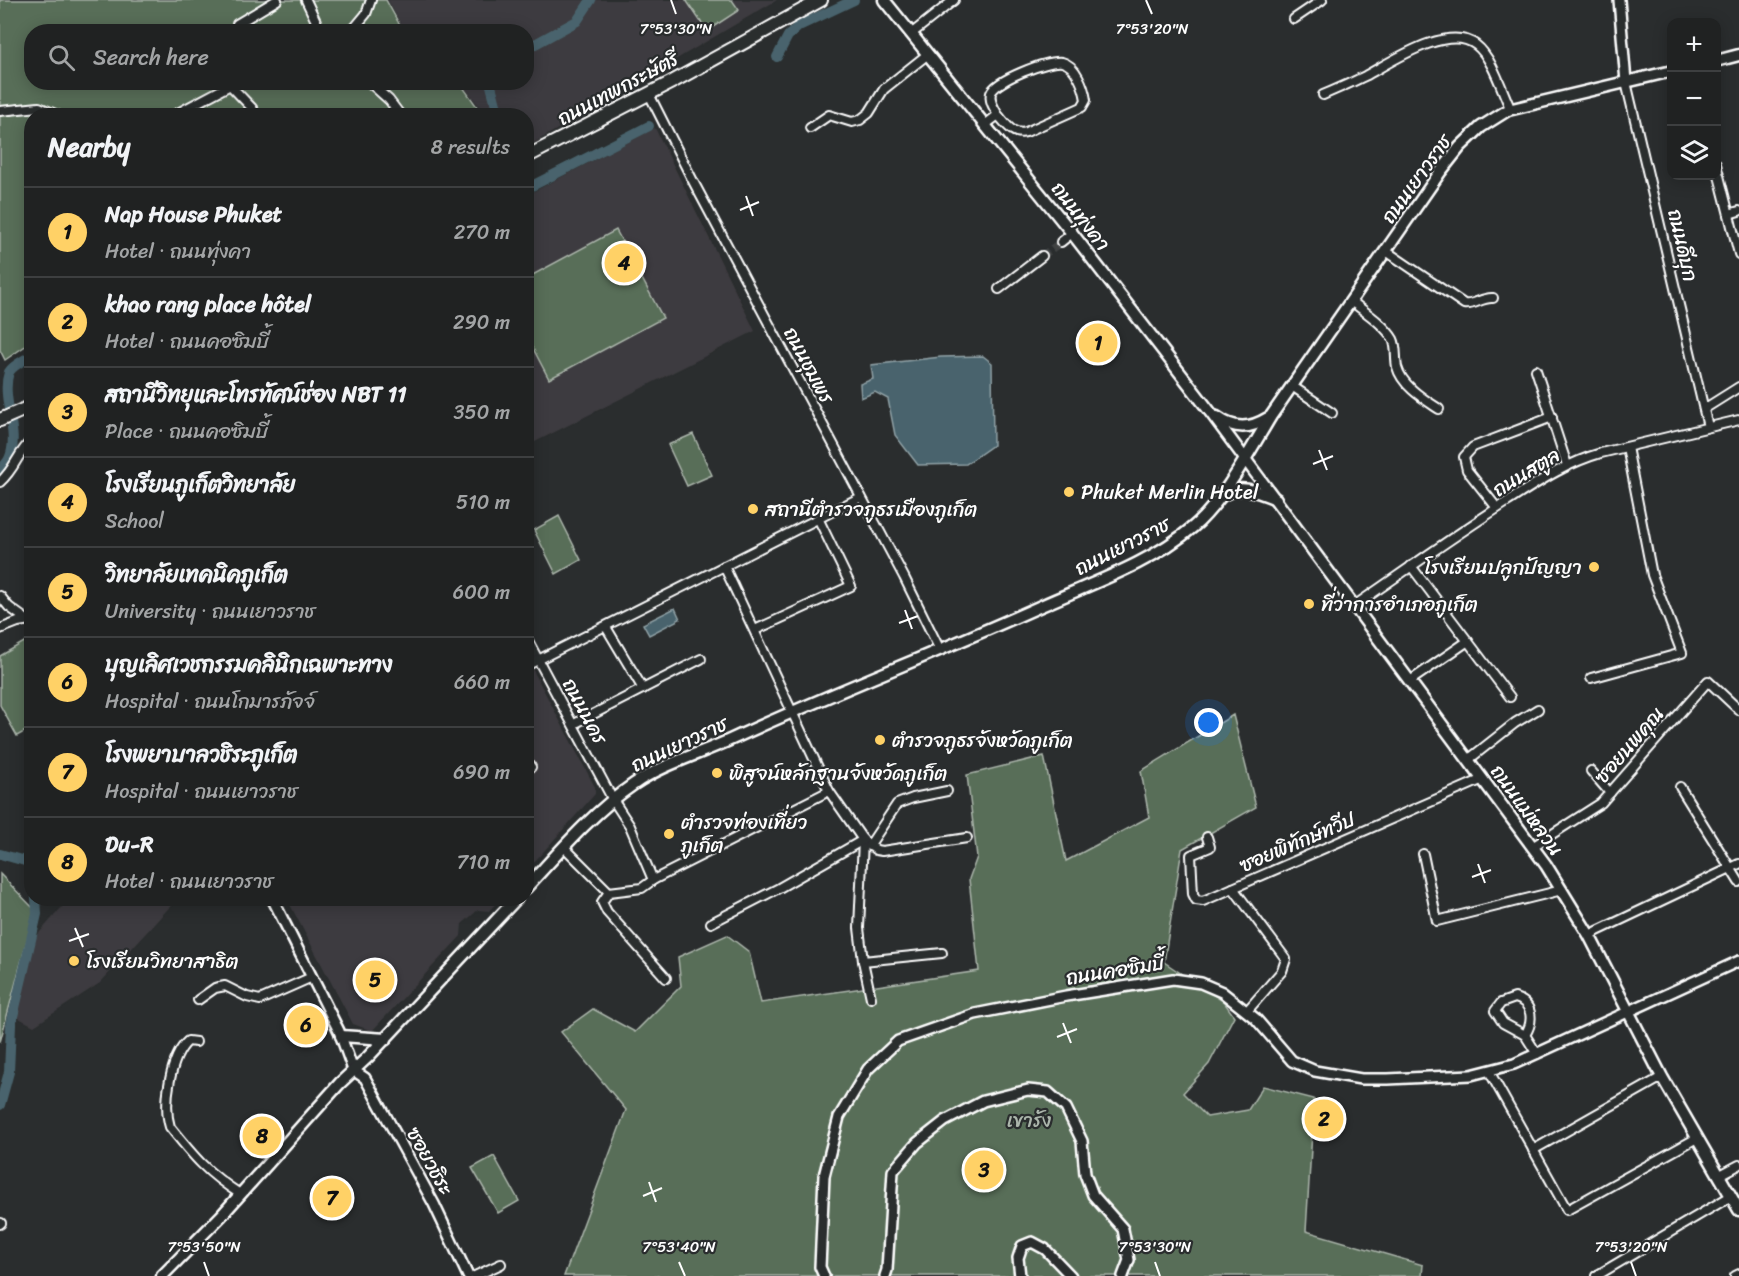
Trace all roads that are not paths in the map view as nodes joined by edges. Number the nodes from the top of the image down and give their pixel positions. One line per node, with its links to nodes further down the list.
1 (277, 0): 10 (street)
2 (306, 0): 11 (street)
3 (371, 0): 12 (street)
4 (821, 0): 22 (main road, ถนนเทพกระษัตรี)
5 (884, 0): 13 (main road, ถนนทุ่งคา)
6 (954, 0): 13 (street)
7 (1322, 0): 9 (street)
8 (1619, 0): 18 (street, ถนนดีบุก)
9 (1294, 19)
10 (237, 24)
11 (317, 24)
12 (358, 24)
13 (911, 34): 14 (main road, ถนนทุ่งคา)
14 (928, 54): 31 (main road, ถนนทุ่งคา); 32 (street)
15 (1739, 55): 16 (main road)
16 (1721, 60)
17 (1667, 72): 18 (main road, ถนนเยาวราช)
18 (1626, 82): 28 (main road, ถนนเยาวราช); 49 (street, ถนนดีบุก)
19 (222, 90): 24 (street)
20 (238, 90): 25 (street)
21 (378, 90): 26 (street)
22 (649, 94): 33 (main road, ถนนเทพกระษัตรี); 63 (street, ถนนชุมพร)
23 (1323, 95): 28 (street)
24 (187, 108)
25 (252, 108)
26 (395, 108)
27 (24, 109): 29 (street)
28 (1511, 110): 39 (main road, ถนนเยาวราช)
29 (0, 111)
30 (998, 115): 30 (street); 31 (street)
31 (985, 125): 37 (main road, ถนนทุ่งคา)
32 (810, 128)
33 (534, 153)
34 (1720, 180): 36 (street)
35 (1739, 211): 36 (street)
36 (1729, 214): 40 (street)
37 (1072, 232): 38 (street); 51 (main road, ถนนทุ่งคา)
38 (1061, 242)
39 (1386, 251): 43 (street); 44 (main road, ถนนเยาวราช)
40 (1739, 254)
41 (1042, 256): 42 (street)
42 (999, 289)
43 (1493, 298)
44 (1351, 302): 46 (main road, ถนนเยาวราช); 48 (street)
45 (1536, 370): 55 (street)
46 (1292, 386): 52 (street); 53 (main road, ถนนเยาวราช)
47 (1739, 387): 49 (street)
48 (1439, 409)
49 (1704, 409): 57 (street, ถนนดีบุก)
50 (24, 412): 54 (main road)
51 (1211, 413): 53 (main road); 60 (main road, ถนนทุ่งคา)
52 (1332, 413)
53 (1271, 416): 60 (main road, ถนนเยาวราช)
54 (6, 417)
55 (1552, 417): 61 (street); 66 (street)
56 (1739, 420): 57 (street, ถนนสตูล)
57 (1708, 427): 58 (street, ถนนสตูล)
58 (1627, 447): 61 (street, ถนนสตูล); 83 (street)
59 (24, 448): 62 (street)
60 (1246, 458): 64 (main road, ถนนเยาวราช); 65 (main road, ถนนแม่หลวน)
61 (1567, 465): 66 (street, ถนนสตูล)
62 (0, 482)
63 (861, 497): 67 (street); 79 (street, ถนนชุมพร)
64 (1218, 499): 65 (main road); 79 (main road, ถนนเยาวราช)
65 (1276, 499): 71 (main road, ถนนแม่หลวน)
66 (1497, 508): 69 (street, ถนนสตูล)
67 (818, 518): 68 (street); 76 (street)
68 (724, 566): 74 (street); 76 (street)
69 (1412, 566): 71 (street, ถนนสตูล); 77 (street)
70 (0, 596): 72 (street)
71 (1354, 606): 84 (main road, ถนนแม่หลวน)
72 (24, 617)
73 (24, 622): 75 (street)
74 (606, 627): 81 (street); 85 (street)
75 (0, 629)
76 (755, 630): 89 (street)
77 (1468, 641): 84 (street); 86 (street)
78 (534, 651): 81 (street, ถนนนคร)
79 (940, 651): 89 (main road, ถนนเยาวราช)
80 (701, 659): 85 (street)
81 (539, 660): 82 (street); 90 (street, ถนนนคร)
82 (534, 662)
83 (1591, 678)
84 (1410, 681): 91 (main road, ถนนแม่หลวน)
85 (643, 689): 90 (street)
86 (1510, 697)
87 (1538, 709): 91 (street)
88 (1739, 710): 97 (street, ซอยนพคุณ)
89 (793, 711): 95 (street); 98 (main road, ถนนเยาวราช)
90 (574, 724): 98 (street, ถนนนคร)
91 (1468, 760): 93 (main road, ถนนแม่หลวน)
92 (1592, 771): 97 (street)
93 (1483, 780): 103 (main road, ถนนแม่หลวน); 109 (street, ซอยพิทักษ์ทวีป)
94 (1680, 787): 105 (street)
95 (829, 791): 101 (street); 107 (street)
96 (947, 791): 101 (street)
97 (1610, 793): 103 (street, ซอยนพคุณ)
98 (614, 800): 102 (main road, ถนนเยาวราช); 107 (street, ถนนนคร)
99 (1207, 837): 109 (street)
100 (967, 838): 101 (street)
101 (866, 843): 114 (street); 117 (street)
102 (564, 847): 106 (main road, ถนนเยาวราช); 111 (street)
103 (1533, 847): 110 (main road, ถนนแม่หลวน)
104 (1423, 854): 110 (street)
105 (1735, 866): 108 (street); 115 (street)
106 (534, 879)
107 (653, 880): 111 (street)
108 (1739, 882)
109 (1233, 888): 123 (street, ซอยพิทักษ์ทวีป)
110 (1562, 890): 115 (main road, ถนนแม่หลวน)
111 (609, 892): 120 (street)
112 (276, 906): 119 (street)
113 (510, 906): 127 (main road)
114 (711, 923)
115 (1589, 935): 124 (main road, ถนนแม่หลวน)
116 (942, 953): 117 (street)
117 (863, 961): 121 (street)
118 (1739, 961): 124 (street, ถนนคอซิมบี้)
119 (312, 977): 122 (street); 126 (street)
120 (666, 978)
121 (871, 998)
122 (198, 1000)
123 (1247, 1011): 131 (street, ถนนคอซิมบี้); 145 (street, ถนนคอซิมบี้)
124 (1628, 1012): 129 (street, ถนนคอซิมบี้); 132 (main road, ถนนแม่หลวน)
125 (1525, 1035): 125 (street); 129 (street)
126 (341, 1036): 127 (main road); 130 (street)
127 (386, 1038): 130 (main road)
128 (196, 1042): 137 (street)
129 (1537, 1054): 131 (street, ถนนคอซิมบี้)
130 (353, 1070): 137 (main road); 143 (street, ซอยวชิระ)
131 (1489, 1071): 134 (street)
132 (1662, 1077): 133 (main road, ถนนแม่หลวน); 134 (street)
133 (1697, 1138): 134 (street); 136 (main road, ถนนแม่หลวน)
134 (1533, 1150)
135 (1739, 1165): 136 (street)
136 (1720, 1175): 138 (main road, ถนนแม่หลวน)
137 (240, 1194): 142 (main road)
138 (1731, 1196): 139 (main road, ถนนแม่หลวน); 150 (street)
139 (1739, 1210)
140 (501, 1264): 144 (street)
141 (1739, 1274): 151 (street)
142 (162, 1276)
143 (468, 1276)
144 (475, 1276)
145 (824, 1276)
146 (885, 1276): 149 (street)
147 (1020, 1276): 148 (street)
148 (1071, 1276)
149 (1123, 1276)
150 (1596, 1276)
151 (1735, 1276)

